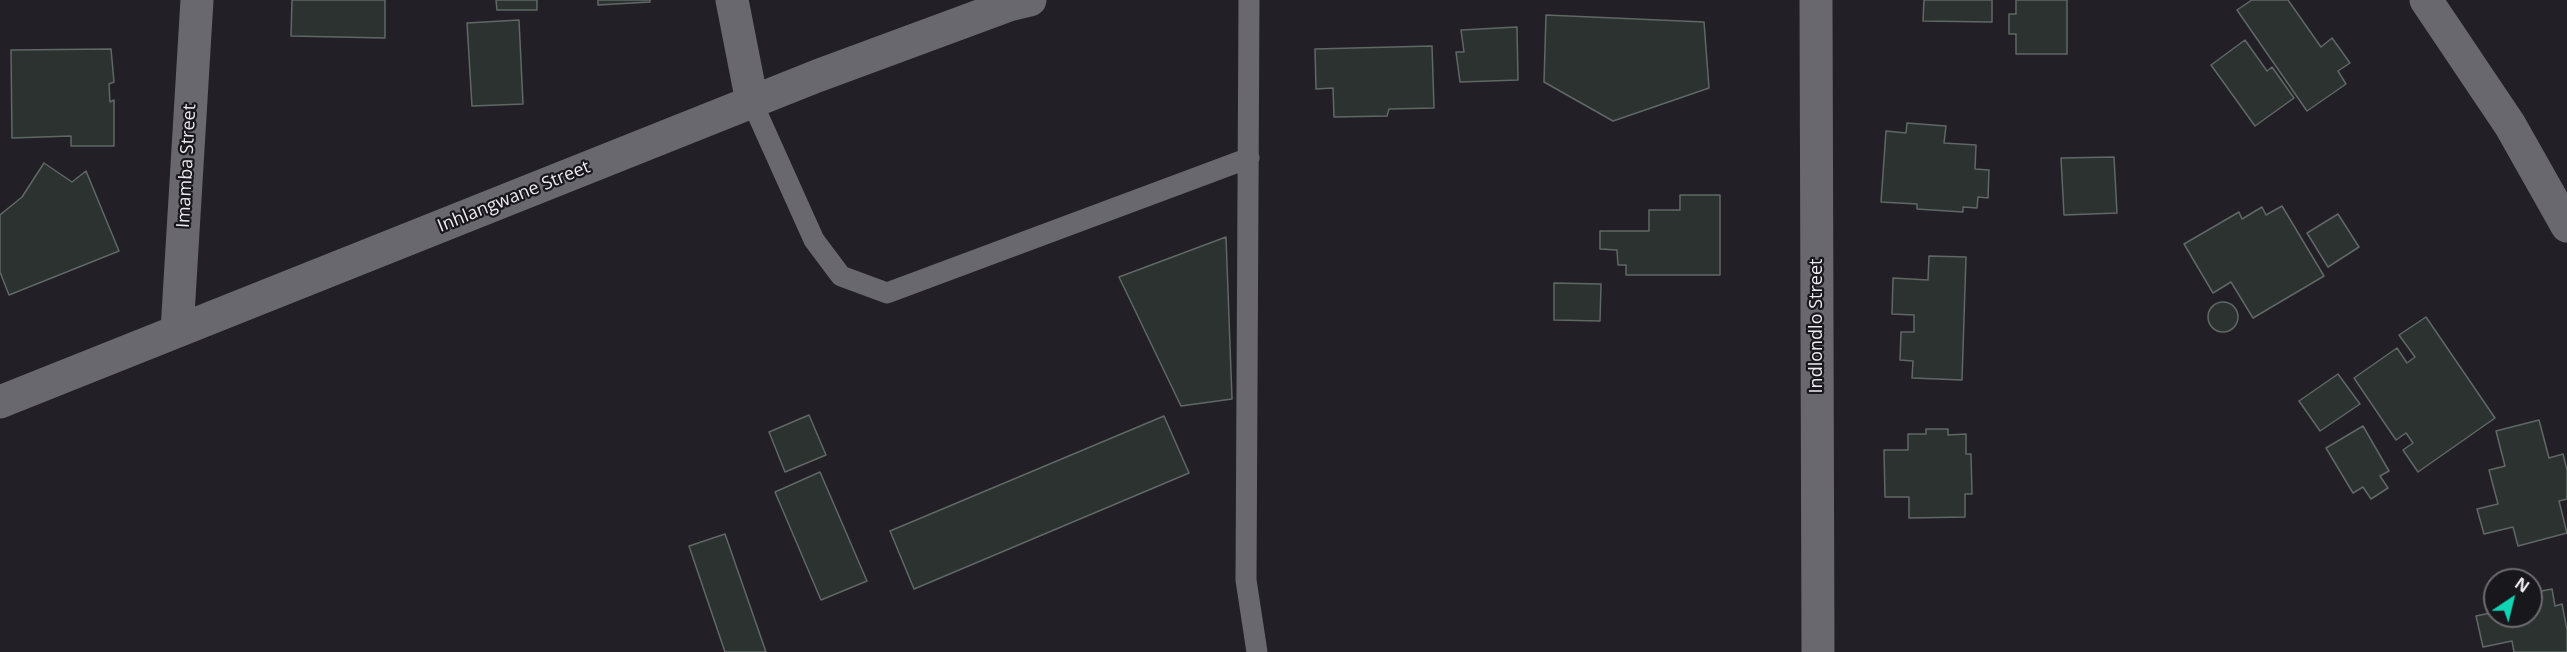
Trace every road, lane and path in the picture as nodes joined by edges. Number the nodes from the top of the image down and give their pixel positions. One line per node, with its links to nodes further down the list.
1 (197, 0): 10 (street, Imamba Street)
2 (732, 0): 7 (street)
3 (1030, 0): 7 (street, Inhlangwane Street)
4 (1249, 0): 8 (lane)
5 (1816, 0): 13 (street, Indlondlo Street)
6 (2426, 0): 9 (street)
7 (752, 102): 8 (lane); 10 (street, Inhlangwane Street)
8 (1249, 158): 12 (lane)
9 (2567, 226)
10 (177, 331): 11 (street, Inhlangwane Street)
11 (0, 402)
12 (1257, 652)
13 (1818, 652)

